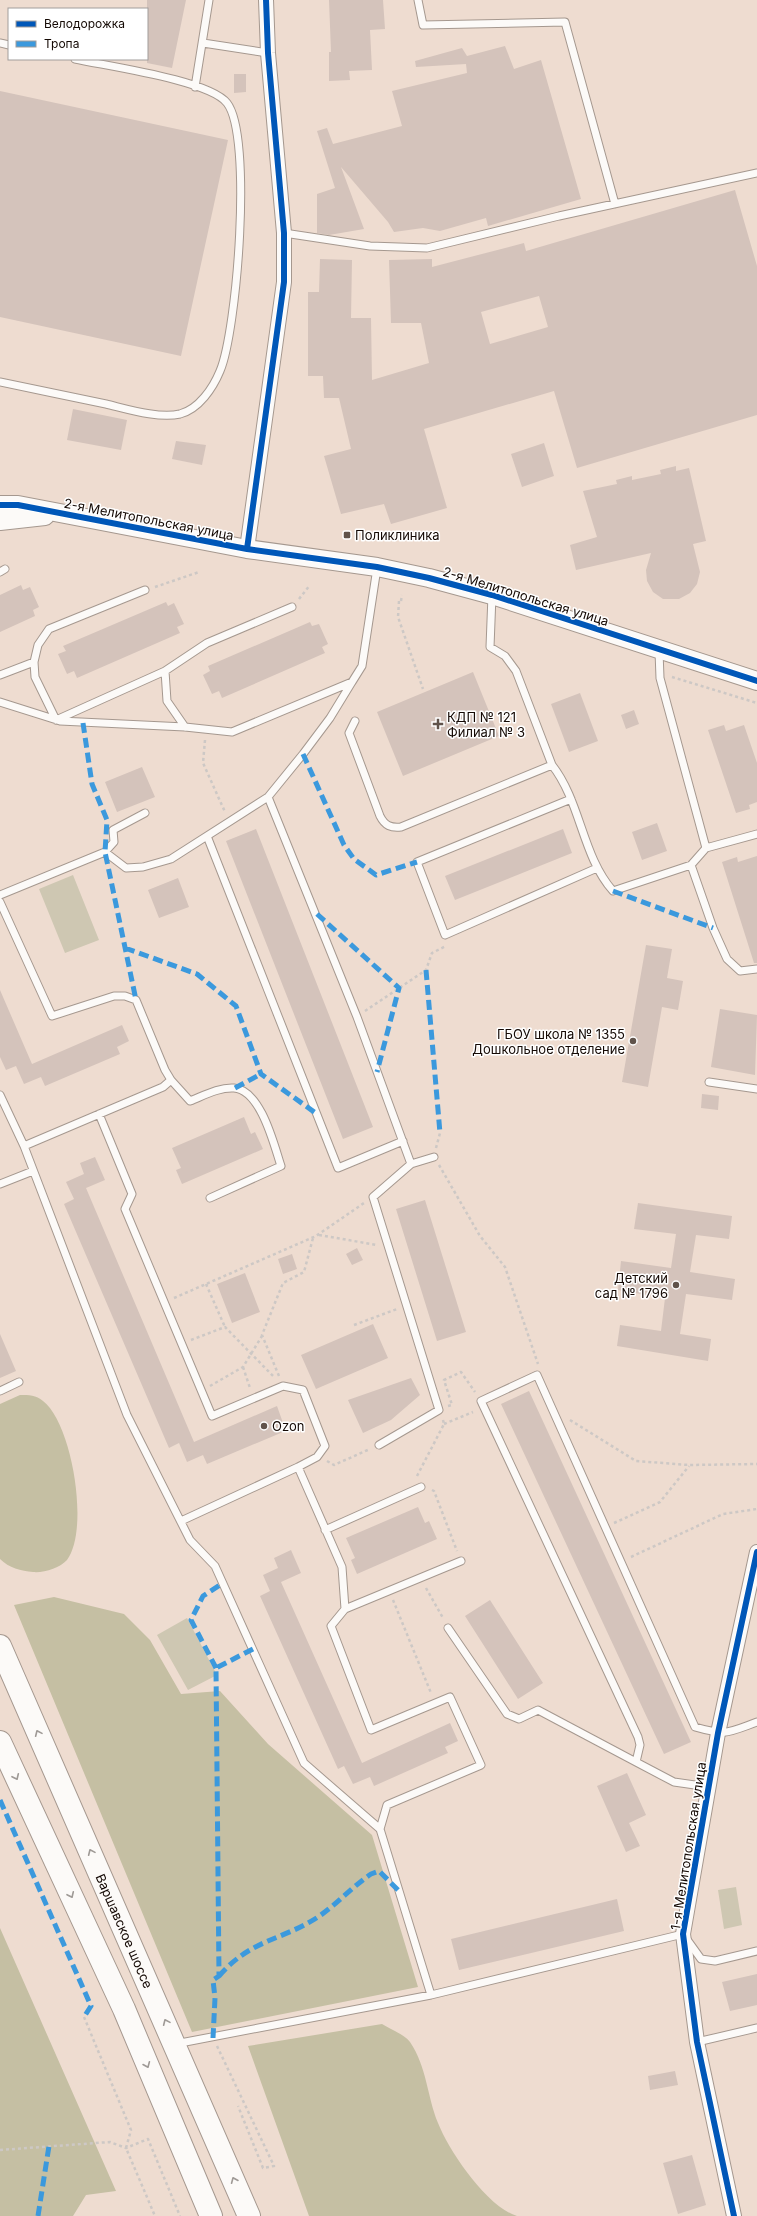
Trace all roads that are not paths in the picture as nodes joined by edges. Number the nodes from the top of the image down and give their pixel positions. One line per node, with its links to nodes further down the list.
1 (209, 0): 4 (lane)
2 (266, 0): 5 (street)
3 (418, 0): 9 (lane)
4 (203, 43): 5 (lane); 7 (lane)
5 (268, 53): 10 (street)
6 (80, 60): 7 (lane)
7 (196, 87): 11 (lane)
8 (757, 174): 9 (lane)
9 (615, 204): 10 (lane)
10 (284, 233): 15 (street)
11 (0, 382)
12 (0, 497): 13 (street, 2-я Мелитопольская улица)
13 (64, 514): 14 (street, 2-я Мелитопольская улица); 15 (street, 2-я Мелитопольская улица)
14 (0, 521)
15 (247, 549): 16 (street, 2-я Мелитопольская улица)
16 (377, 567): 18 (street, 2-я Мелитопольская улица); 25 (lane)
17 (145, 590): 21 (lane)
18 (492, 595): 20 (street, 2-я Мелитопольская улица); 30 (lane)
19 (292, 607): 22 (lane)
20 (659, 648): 24 (street, 2-я Мелитопольская улица); 36 (lane)
21 (34, 662): 23 (lane); 27 (lane)
22 (165, 671): 27 (lane); 29 (lane)
23 (0, 675)
24 (757, 681)
25 (352, 682): 29 (lane); 31 (lane)
26 (0, 702): 27 (lane)
27 (56, 720): 29 (lane)
28 (355, 721): 30 (lane)
29 (186, 727)
30 (552, 765): 32 (lane)
31 (268, 797): 35 (lane); 48 (lane)
32 (571, 799): 39 (lane); 39 (lane)
33 (145, 813): 37 (lane)
34 (757, 834): 36 (lane)
35 (206, 836): 37 (lane); 48 (lane)
36 (706, 848): 38 (lane)
37 (105, 852): 40 (lane)
38 (692, 865): 39 (lane); 42 (lane)
39 (597, 868)
40 (0, 895)
41 (0, 902): 43 (lane)
42 (757, 969)
43 (172, 1080): 47 (lane); 54 (lane)
44 (709, 1082): 45 (lane)
45 (757, 1089)
46 (0, 1095): 49 (lane)
47 (100, 1114): 49 (lane); 58 (lane)
48 (403, 1142): 51 (lane)
49 (24, 1146): 52 (lane)
50 (434, 1157): 51 (lane)
51 (411, 1164): 57 (lane)
52 (33, 1170): 53 (lane); 60 (lane)
53 (0, 1184)
54 (210, 1198)
55 (19, 1382): 56 (lane)
56 (0, 1391)
57 (379, 1445)
58 (298, 1467): 60 (lane); 61 (lane)
59 (421, 1487): 61 (lane)
60 (180, 1521): 72 (lane)
61 (325, 1530): 64 (lane)
62 (757, 1552): 68 (street, 1-я Мелитопольская улица)
63 (461, 1561): 64 (lane)
64 (344, 1609): 72 (lane)
65 (448, 1628): 70 (lane)
66 (0, 1646): 78 (main road, Варшавское шоссе, one-way to 66)
67 (757, 1722): 68 (lane)
68 (718, 1733): 70 (lane); 71 (street, 1-я Мелитопольская улица)
69 (0, 1742): 79 (main road, one-way to 79)
70 (636, 1762): 71 (lane)
71 (709, 1786): 73 (street, 1-я Мелитопольская улица)
72 (380, 1829): 75 (lane)
73 (683, 1934): 74 (lane); 75 (lane); 77 (street, 1-я Мелитопольская улица)
74 (757, 1952)
75 (431, 1995): 78 (lane)
76 (757, 2028): 77 (lane)
77 (697, 2042): 81 (street, 1-я Мелитопольская улица)
78 (175, 2044): 80 (main road, Варшавское шоссе, one-way to 78)
79 (210, 2216)
80 (249, 2216)
81 (734, 2216)

